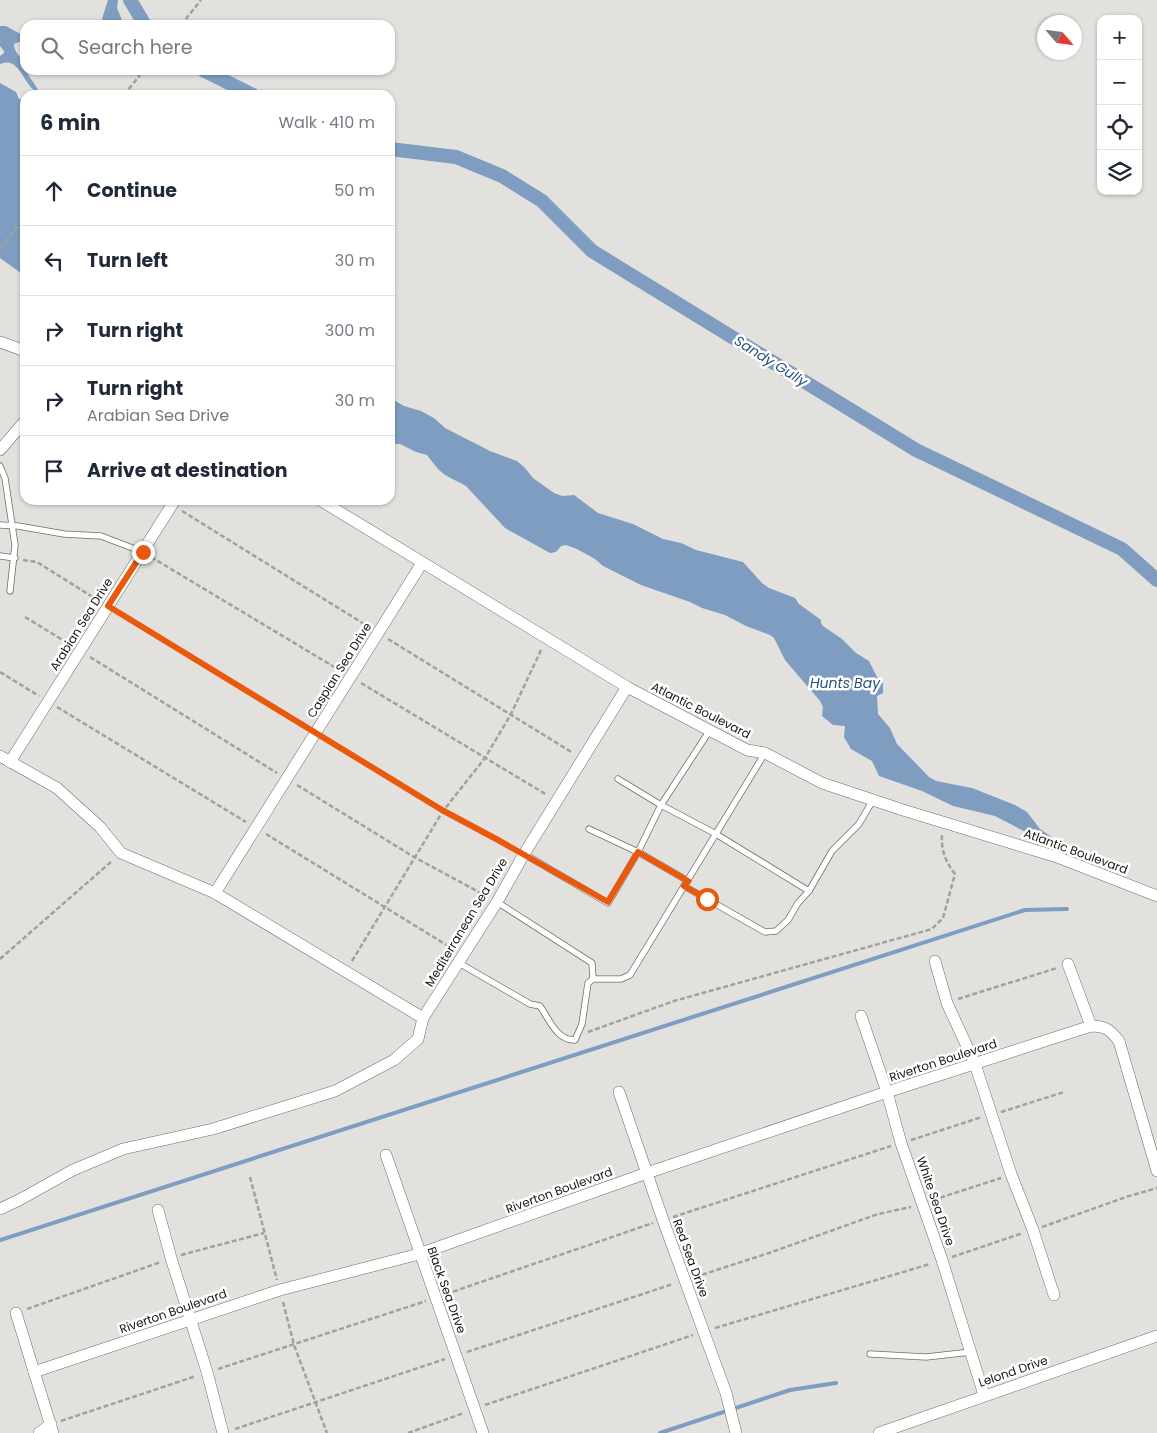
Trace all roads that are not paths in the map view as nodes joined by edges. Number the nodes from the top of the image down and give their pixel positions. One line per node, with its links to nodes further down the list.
1 (0, 342): 2 (street)
2 (20, 349)
3 (20, 427): 4 (street)
4 (0, 450)
5 (0, 466): 9 (lane)
6 (172, 505): 10 (street, Arabian Sea Drive)
7 (328, 505): 13 (street, Atlantic Boulevard)
8 (0, 525): 9 (lane)
9 (12, 526): 10 (lane); 12 (lane)
10 (143, 552): 19 (street, Arabian Sea Drive)
11 (0, 556): 12 (lane)
12 (15, 558): 14 (lane)
13 (422, 563): 15 (street, Atlantic Boulevard); 29 (street, Caspian Sea Drive)
14 (10, 591)
15 (627, 687): 16 (street, Atlantic Boulevard); 26 (street, Mediterranean Sea Drive)
16 (710, 730): 17 (street, Atlantic Boulevard); 22 (lane)
17 (765, 753): 21 (street, Atlantic Boulevard); 24 (lane)
18 (0, 756): 19 (street)
19 (10, 762): 29 (street)
20 (618, 779): 22 (lane)
21 (873, 800): 28 (lane); 30 (street, Atlantic Boulevard)
22 (661, 806): 24 (lane); 25 (lane)
23 (589, 829): 25 (lane)
24 (716, 834): 27 (lane); 28 (lane)
25 (638, 852): 26 (lane); 27 (lane)
26 (524, 854): 31 (street, Mediterranean Sea Drive)
27 (686, 884): 28 (lane); 35 (lane)
28 (809, 891)
29 (215, 893): 37 (street)
30 (1157, 896)
31 (497, 902): 32 (street, Mediterranean Sea Drive); 35 (lane)
32 (461, 958): 35 (lane); 37 (street, Mediterranean Sea Drive)
33 (935, 961): 39 (street)
34 (1068, 964): 38 (street)
35 (593, 979)
36 (861, 1016): 41 (street, White Sea Drive)
37 (423, 1018): 45 (street, Mediterranean Sea Drive)
38 (1092, 1026): 39 (street, Riverton Boulevard); 43 (street)
39 (975, 1064): 41 (street, Riverton Boulevard); 48 (street)
40 (619, 1092): 44 (street, Red Sea Drive)
41 (887, 1092): 44 (street, Riverton Boulevard); 52 (street, White Sea Drive)
42 (386, 1155): 47 (street, Black Sea Drive)
43 (1157, 1170)
44 (647, 1173): 47 (street, Riverton Boulevard); 60 (street, Red Sea Drive)
45 (0, 1209)
46 (158, 1210): 50 (street)
47 (419, 1254): 50 (street, Riverton Boulevard); 59 (street, Black Sea Drive)
48 (1054, 1295)
49 (16, 1312): 54 (street)
50 (190, 1320): 54 (street, Riverton Boulevard); 58 (street)
51 (1157, 1336): 55 (street, Lelond Drive)
52 (971, 1352): 53 (lane); 55 (street, White Sea Drive)
53 (870, 1354)
54 (34, 1372): 56 (street)
55 (984, 1395): 61 (street, Lelond Drive)
56 (52, 1429): 57 (street)
57 (39, 1433)
58 (223, 1433)
59 (483, 1433)
60 (736, 1433)
61 (879, 1433)

